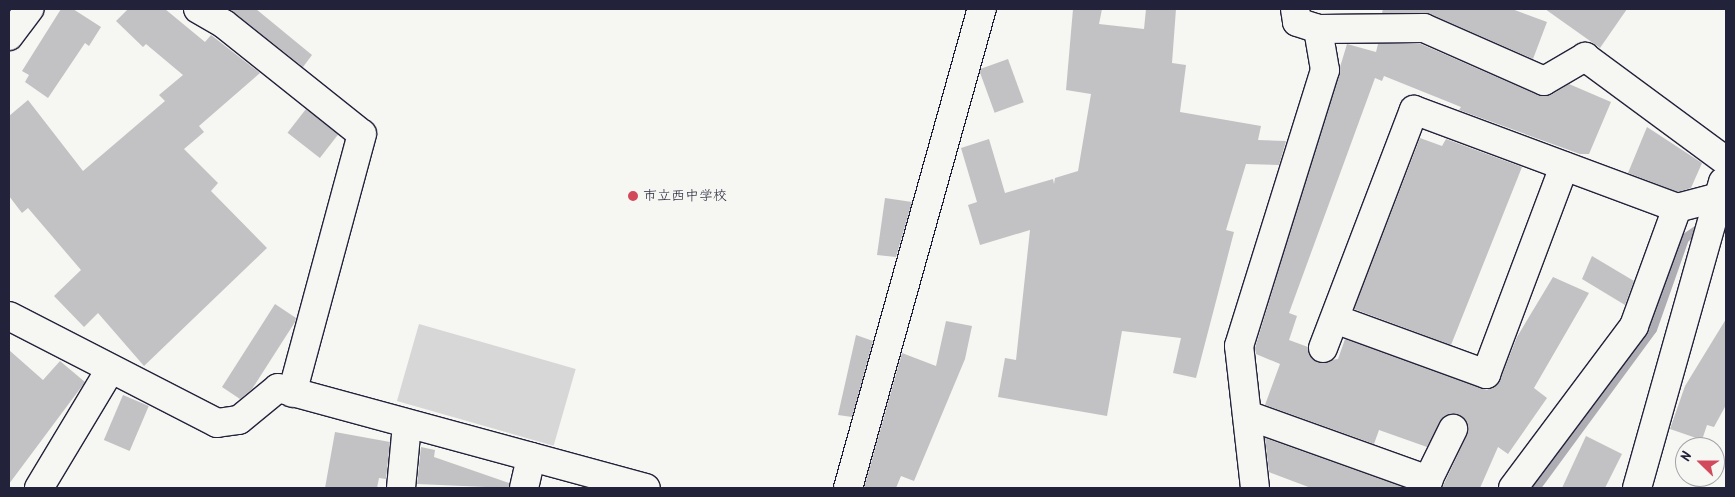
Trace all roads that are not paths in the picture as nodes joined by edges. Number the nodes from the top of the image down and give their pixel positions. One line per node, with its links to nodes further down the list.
1 (29, 9): 6 (street)
2 (198, 9): 14 (street)
3 (982, 9): 24 (street)
4 (1295, 9): 5 (street)
5 (1318, 29): 8 (street); 15 (street)
6 (9, 36)
7 (1564, 166): 9 (street); 11 (street); 11 (street)
8 (1720, 200): 9 (street); 27 (street)
9 (1677, 208): 26 (street)
10 (9, 316): 13 (street)
11 (1335, 319): 12 (street)
12 (1323, 348)
13 (110, 370): 14 (street); 20 (street)
14 (292, 393): 16 (street)
15 (1247, 415): 19 (street); 25 (street)
16 (408, 424): 18 (street); 21 (street)
17 (1453, 429): 19 (street)
18 (531, 457): 22 (street); 23 (street)
19 (1427, 484)
20 (39, 488)
21 (401, 488)
22 (524, 488)
23 (646, 488)
24 (848, 488)
25 (1255, 488)
26 (1513, 488)
27 (1637, 488)

